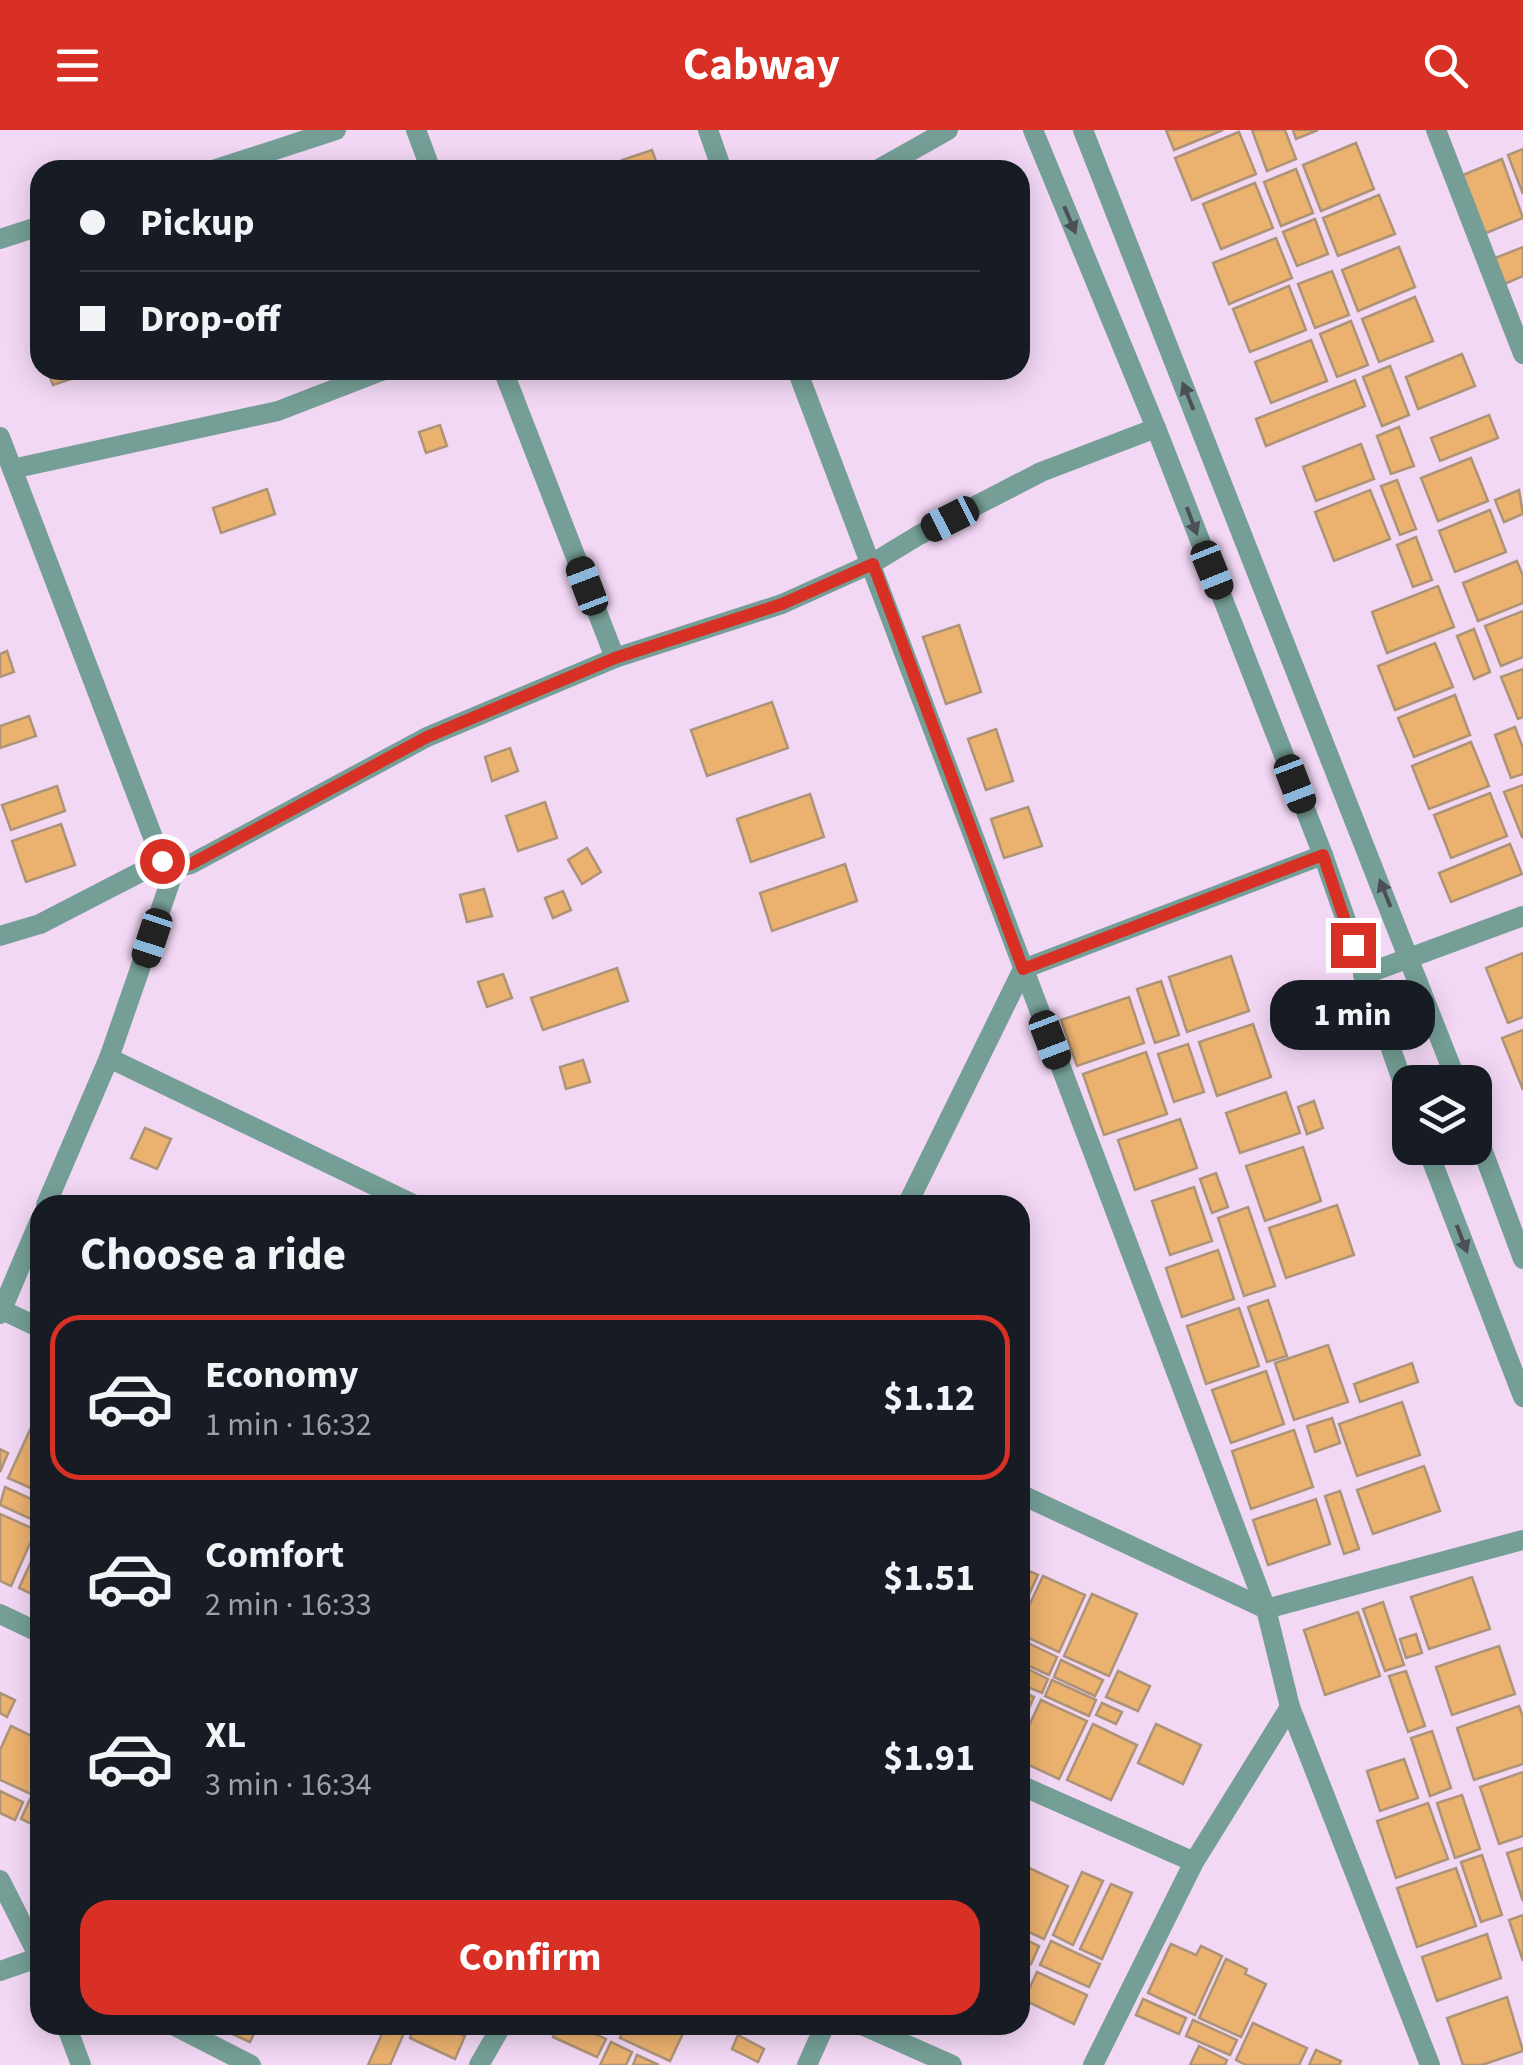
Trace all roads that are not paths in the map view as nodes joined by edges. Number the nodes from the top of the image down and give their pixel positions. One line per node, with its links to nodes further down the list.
1 (336, 130): 8 (street)
2 (416, 130): 9 (street)
3 (708, 130): 10 (street)
4 (948, 130): 11 (street)
5 (1032, 130): 18 (street, one-way to 18)
6 (1083, 130): 27 (street, one-way to 6)
7 (1436, 130): 14 (street)
8 (244, 160)
9 (426, 160)
10 (718, 160)
11 (894, 160)
12 (30, 229): 13 (street)
13 (0, 239)
14 (1523, 354)
15 (358, 380): 20 (street)
16 (507, 380): 22 (street)
17 (801, 380): 21 (street)
18 (1156, 428): 21 (street); 23 (street, one-way to 23)
19 (0, 437): 20 (street)
20 (12, 470): 24 (street)
21 (873, 564): 22 (street); 28 (street)
22 (615, 658): 24 (street)
23 (1323, 855): 28 (street); 29 (street)
24 (169, 864): 26 (street); 30 (street)
25 (1523, 916): 27 (street)
26 (0, 936)
27 (1411, 958): 29 (street); 32 (street)
28 (1023, 969): 37 (street); 45 (street)
29 (1363, 975): 31 (street)
30 (109, 1058): 35 (street); 36 (street)
31 (1396, 1065)
32 (1451, 1065)
33 (1434, 1165): 42 (street, one-way to 42)
34 (1488, 1165): 39 (street)
35 (50, 1195)
36 (393, 1195)
37 (912, 1195)
38 (30, 1244): 40 (street)
39 (1523, 1259)
40 (1, 1312): 41 (street)
41 (30, 1324)
42 (1523, 1397)
43 (1030, 1499): 45 (street)
44 (1523, 1540): 45 (street)
45 (1266, 1609): 48 (street)
46 (0, 1614): 47 (street)
47 (30, 1628)
48 (1290, 1708): 50 (street); 66 (street)
49 (1030, 1788): 50 (street)
50 (1194, 1862): 65 (street)
51 (0, 1880): 52 (street)
52 (30, 1938)
53 (30, 1962): 54 (street)
54 (0, 1972)
55 (70, 2035): 60 (street)
56 (192, 2035): 61 (street)
57 (496, 2035): 62 (street)
58 (820, 2035): 63 (street)
59 (884, 2035): 64 (street)
60 (82, 2065)
61 (251, 2065)
62 (479, 2065)
63 (807, 2065)
64 (952, 2065)
65 (1093, 2065)
66 (1430, 2065)

